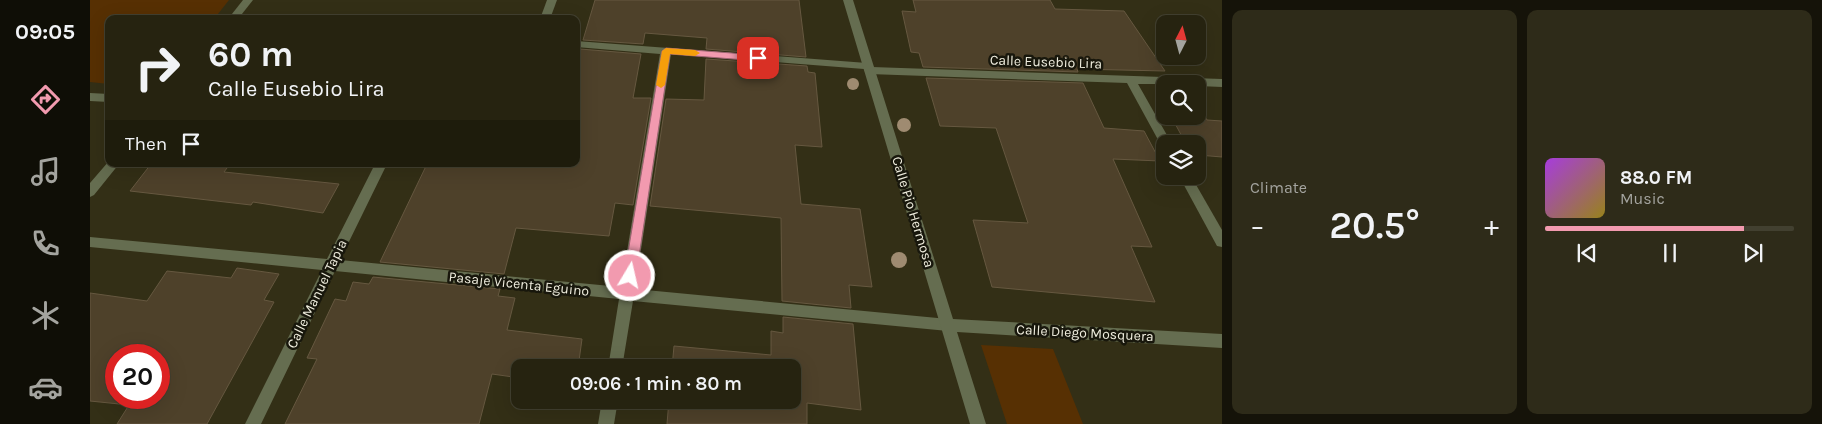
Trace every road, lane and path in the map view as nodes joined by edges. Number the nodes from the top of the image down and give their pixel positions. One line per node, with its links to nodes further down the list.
1 (248, 0): 4 (street)
2 (552, 0): 5 (street)
3 (848, 0): 8 (street, Calle Pio Hermosa)
4 (236, 15)
5 (546, 15)
6 (580, 44): 7 (street, Calle Eusebio Lira)
7 (666, 51): 8 (street, Calle Eusebio Lira); 21 (street)
8 (868, 68): 9 (street, Calle Eusebio Lira); 22 (street, Calle Pio Hermosa)
9 (1130, 79): 10 (street, Calle Eusebio Lira); 13 (street)
10 (1222, 83)
11 (90, 97): 12 (street)
12 (105, 98)
13 (1161, 135)
14 (111, 167): 17 (street)
15 (380, 167): 20 (street, Calle Manuel Tapia)
16 (1190, 185): 19 (street)
17 (90, 192)
18 (90, 242): 20 (street, Pasaje Vicenta Eguino)
19 (1222, 242)
20 (330, 266): 21 (street, Pasaje Vicenta Eguino); 26 (street, Calle Manuel Tapia)
21 (627, 294): 22 (street, Pasaje Vicenta Eguino); 24 (street)
22 (948, 325): 23 (street, Calle Diego Mosquera); 28 (street, Calle Pio Hermosa)
23 (1222, 341)
24 (616, 359)
25 (608, 409): 27 (street)
26 (253, 424)
27 (606, 424)
28 (978, 424)

